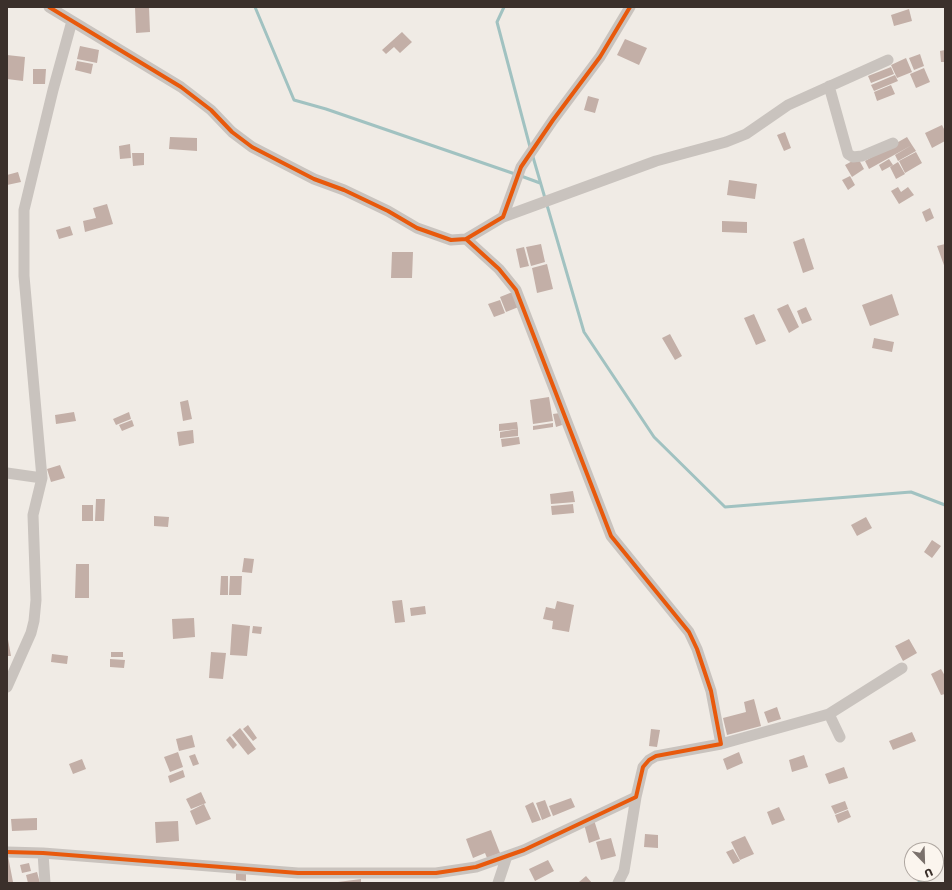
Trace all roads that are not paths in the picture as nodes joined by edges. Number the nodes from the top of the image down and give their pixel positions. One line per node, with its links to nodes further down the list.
1 (49, 7): 3 (street)
2 (630, 7): 7 (street)
3 (72, 21): 8 (street); 10 (street)
4 (888, 60): 5 (street)
5 (829, 86): 6 (street); 7 (street)
6 (893, 143)
7 (503, 217): 8 (street)
8 (466, 238): 15 (street)
9 (7, 473): 10 (street)
10 (42, 478): 12 (street)
11 (902, 668): 13 (street)
12 (7, 687)
13 (829, 714): 14 (street); 15 (street)
14 (840, 737)
15 (721, 744): 16 (street)
16 (636, 797): 19 (street); 23 (street)
17 (7, 852): 18 (street)
18 (43, 853): 20 (street); 21 (street)
19 (507, 856): 20 (street); 22 (street)
20 (384, 878)
21 (45, 883)
22 (498, 883)
23 (618, 883)

